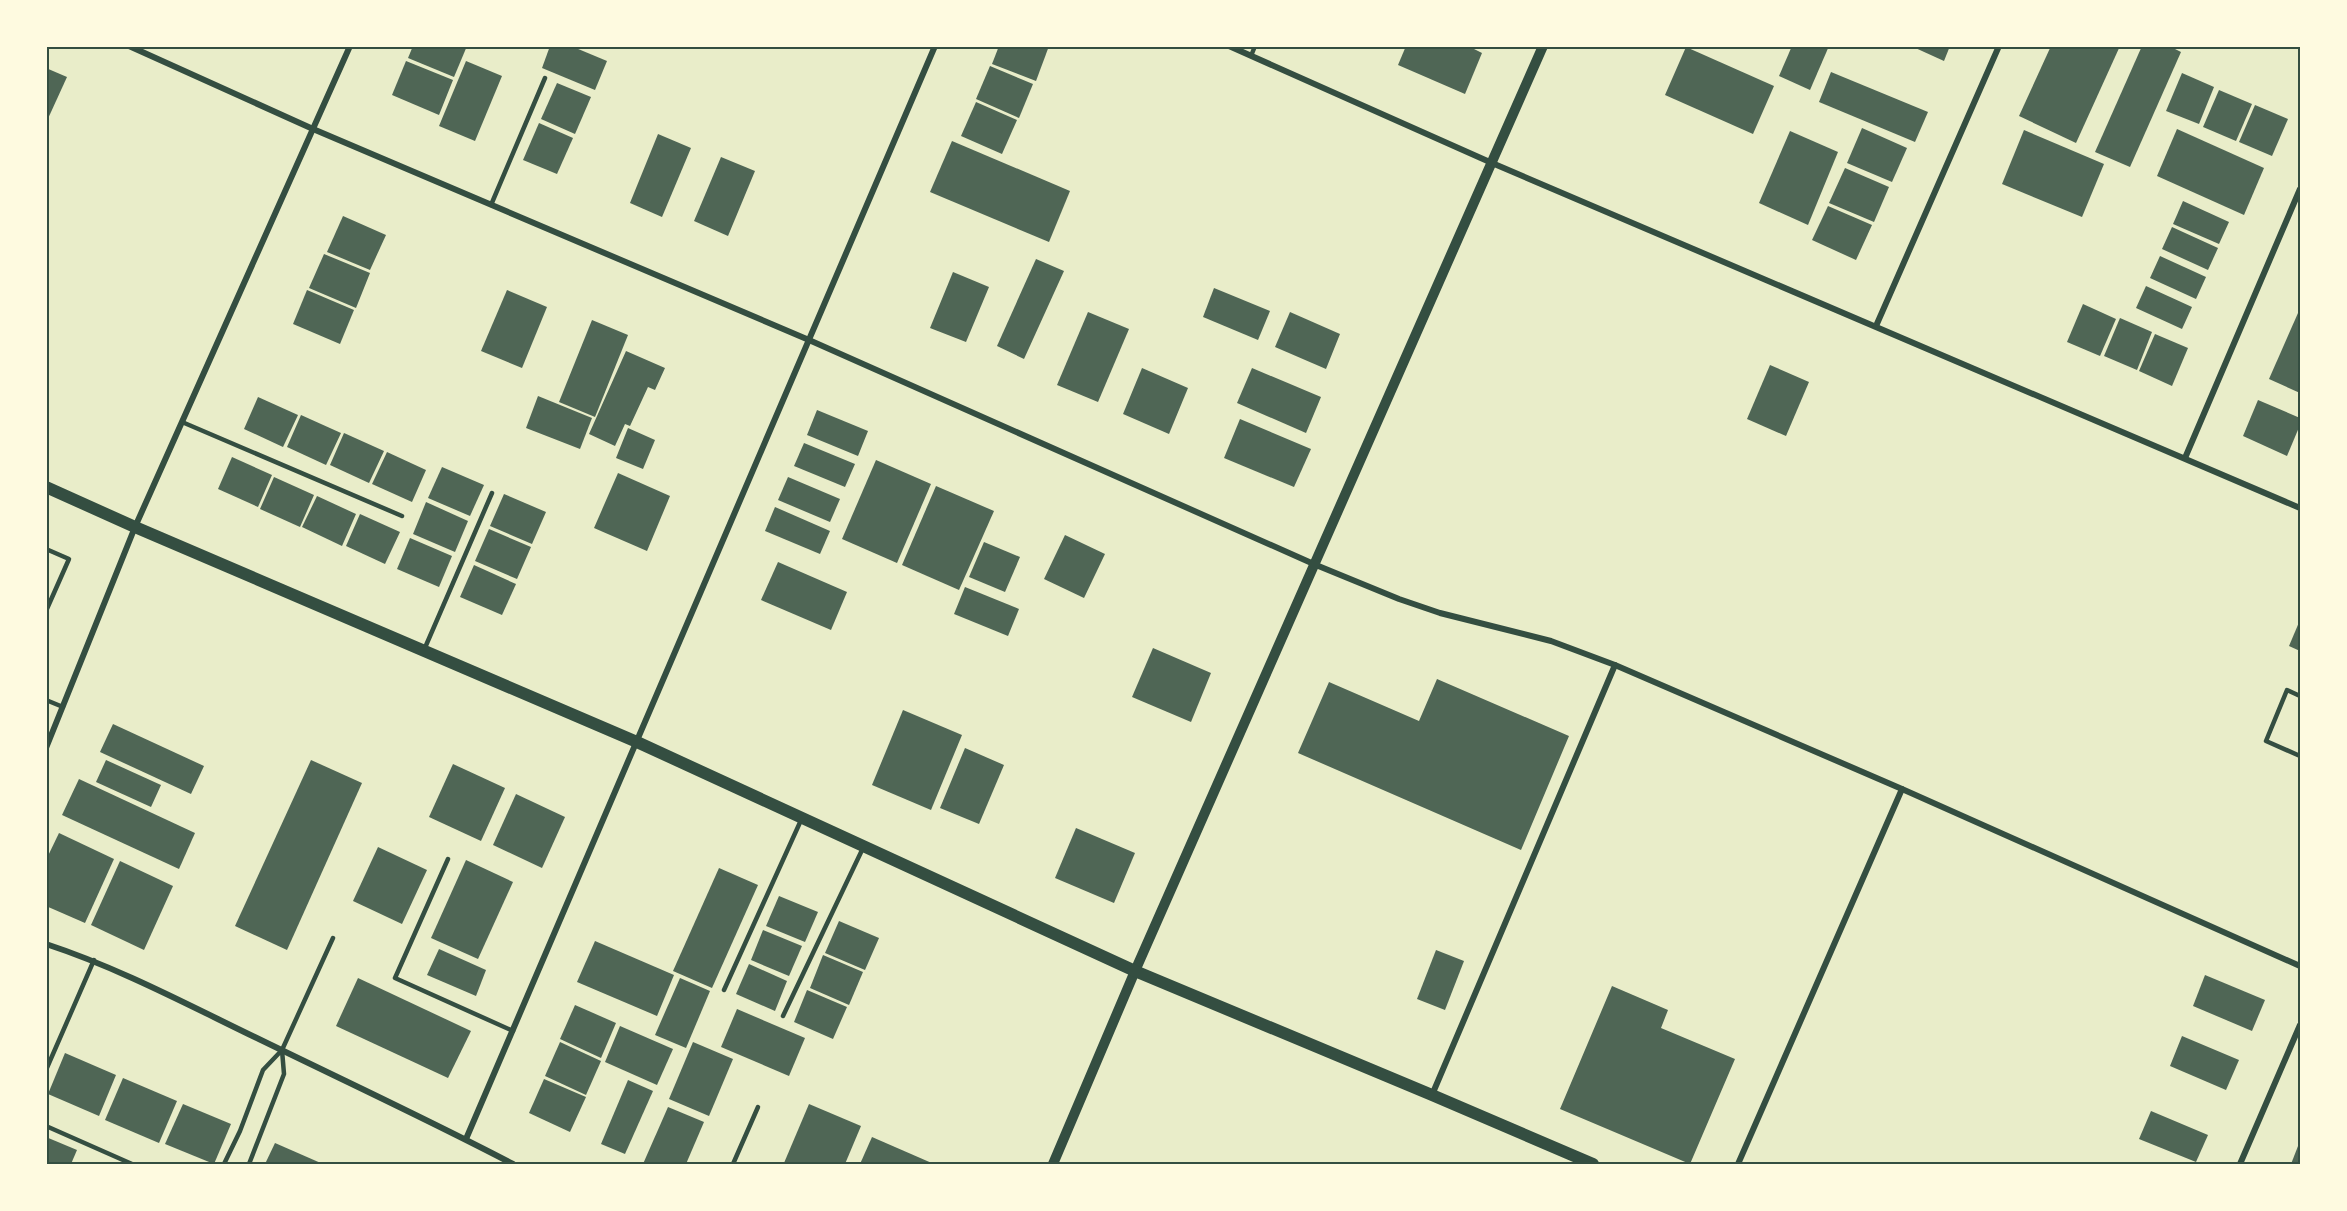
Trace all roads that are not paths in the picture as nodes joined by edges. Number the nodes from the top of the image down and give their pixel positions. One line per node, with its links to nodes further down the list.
1 (129, 46): 10 (street)
2 (351, 46): 10 (street)
3 (935, 46): 15 (street)
4 (1229, 46): 8 (street)
5 (1256, 46): 8 (lane)
6 (1543, 46): 11 (street)
7 (1999, 46): 14 (street)
8 (1251, 56): 11 (street)
9 (545, 78): 13 (lane)
10 (313, 129): 13 (street); 16 (street)
11 (1492, 163): 14 (street); 24 (street)
12 (2301, 189): 17 (street)
13 (491, 205): 15 (street)
14 (1876, 326): 17 (street)
15 (809, 340): 24 (street); 31 (street)
16 (182, 422): 21 (lane); 22 (street)
17 (2185, 458): 20 (street)
18 (46, 487): 22 (main road)
19 (492, 493): 26 (lane)
20 (2301, 508)
21 (402, 516)
22 (135, 527): 26 (main road); 30 (street)
23 (46, 549): 25 (lane)
24 (1316, 565): 27 (street); 42 (street)
25 (46, 611)
26 (423, 651): 31 (main road)
27 (1615, 665): 34 (street); 49 (street)
28 (2301, 696): 33 (lane)
29 (46, 700): 30 (lane)
30 (63, 706): 32 (street)
31 (637, 742): 35 (main road); 46 (street)
32 (46, 748)
33 (2301, 756)
34 (1902, 789): 41 (street); 60 (street)
35 (802, 818): 36 (main road); 43 (lane)
36 (864, 846): 42 (main road); 44 (lane)
37 (448, 859): 46 (lane)
38 (333, 938): 47 (lane)
39 (46, 944): 40 (street)
40 (94, 960): 47 (street); 48 (lane)
41 (2301, 966)
42 (1135, 971): 49 (main road); 58 (street)
43 (724, 990)
44 (783, 1016)
45 (2301, 1025): 61 (street)
46 (513, 1031): 52 (street)
47 (282, 1050): 52 (street); 54 (lane); 55 (lane)
48 (46, 1070)
49 (1432, 1095): 59 (main road)
50 (758, 1107): 57 (lane)
51 (46, 1126): 53 (lane)
52 (466, 1139): 56 (street)
53 (132, 1164)
54 (224, 1164)
55 (249, 1164)
56 (513, 1164)
57 (733, 1164)
58 (1053, 1164)
59 (1593, 1164)
60 (1738, 1164)
61 (2240, 1164)

